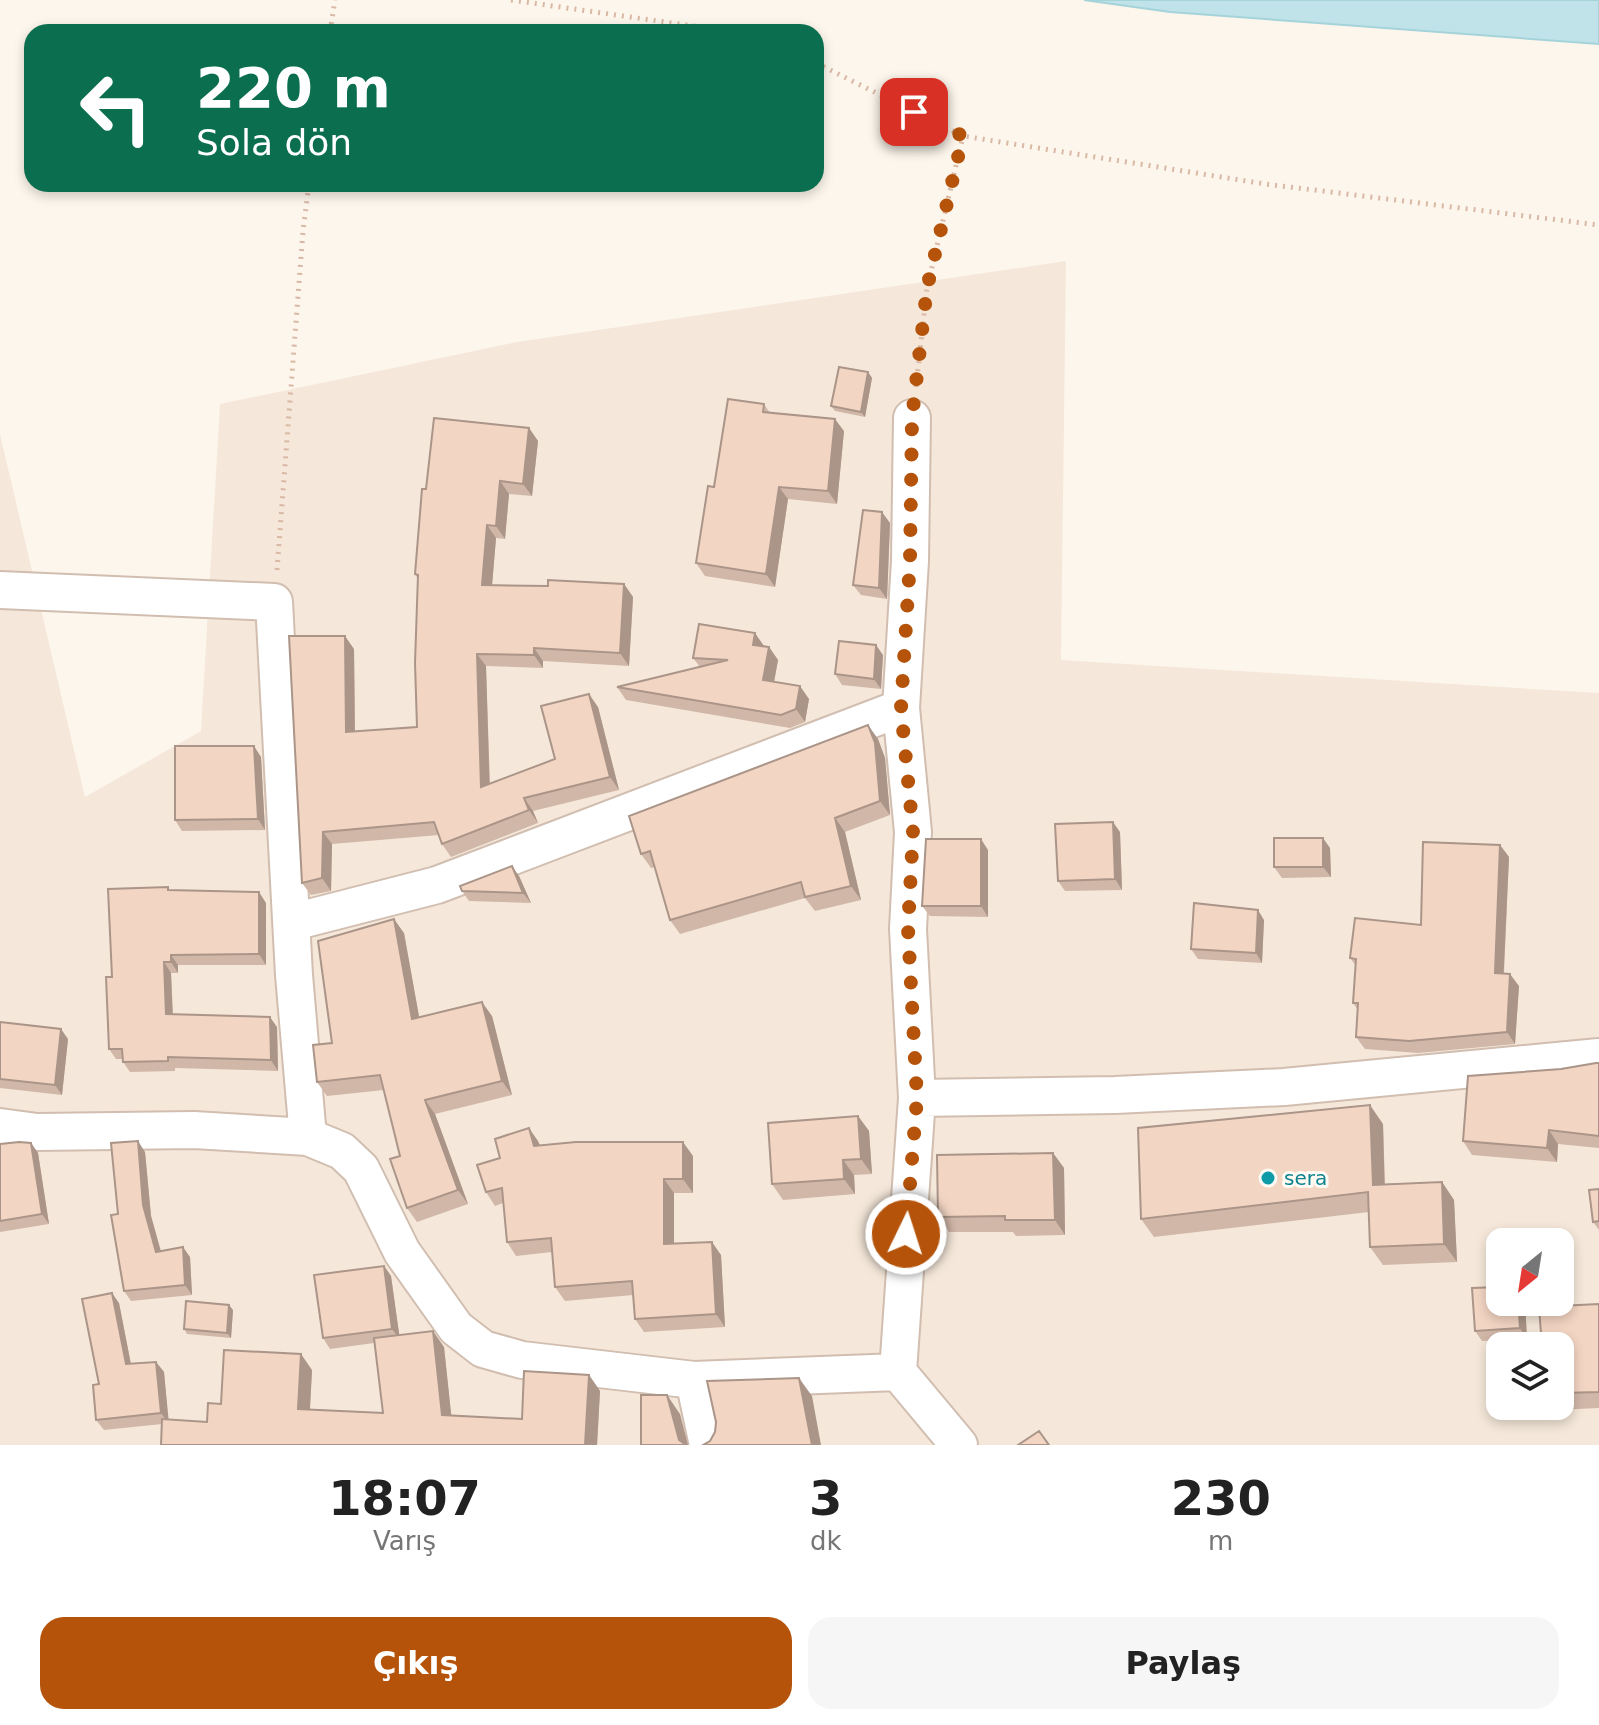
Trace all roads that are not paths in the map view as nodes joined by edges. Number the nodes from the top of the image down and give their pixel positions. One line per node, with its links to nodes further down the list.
1 (912, 418): 3 (street)
2 (0, 590): 4 (street)
3 (901, 708): 4 (street); 6 (street)
4 (293, 922): 8 (street)
5 (1599, 1057): 6 (street)
6 (917, 1098): 9 (street)
7 (0, 1127): 8 (street)
8 (308, 1137): 10 (street)
9 (898, 1372): 10 (street); 12 (street)
10 (694, 1380): 11 (street)
11 (708, 1445)
12 (959, 1445)

